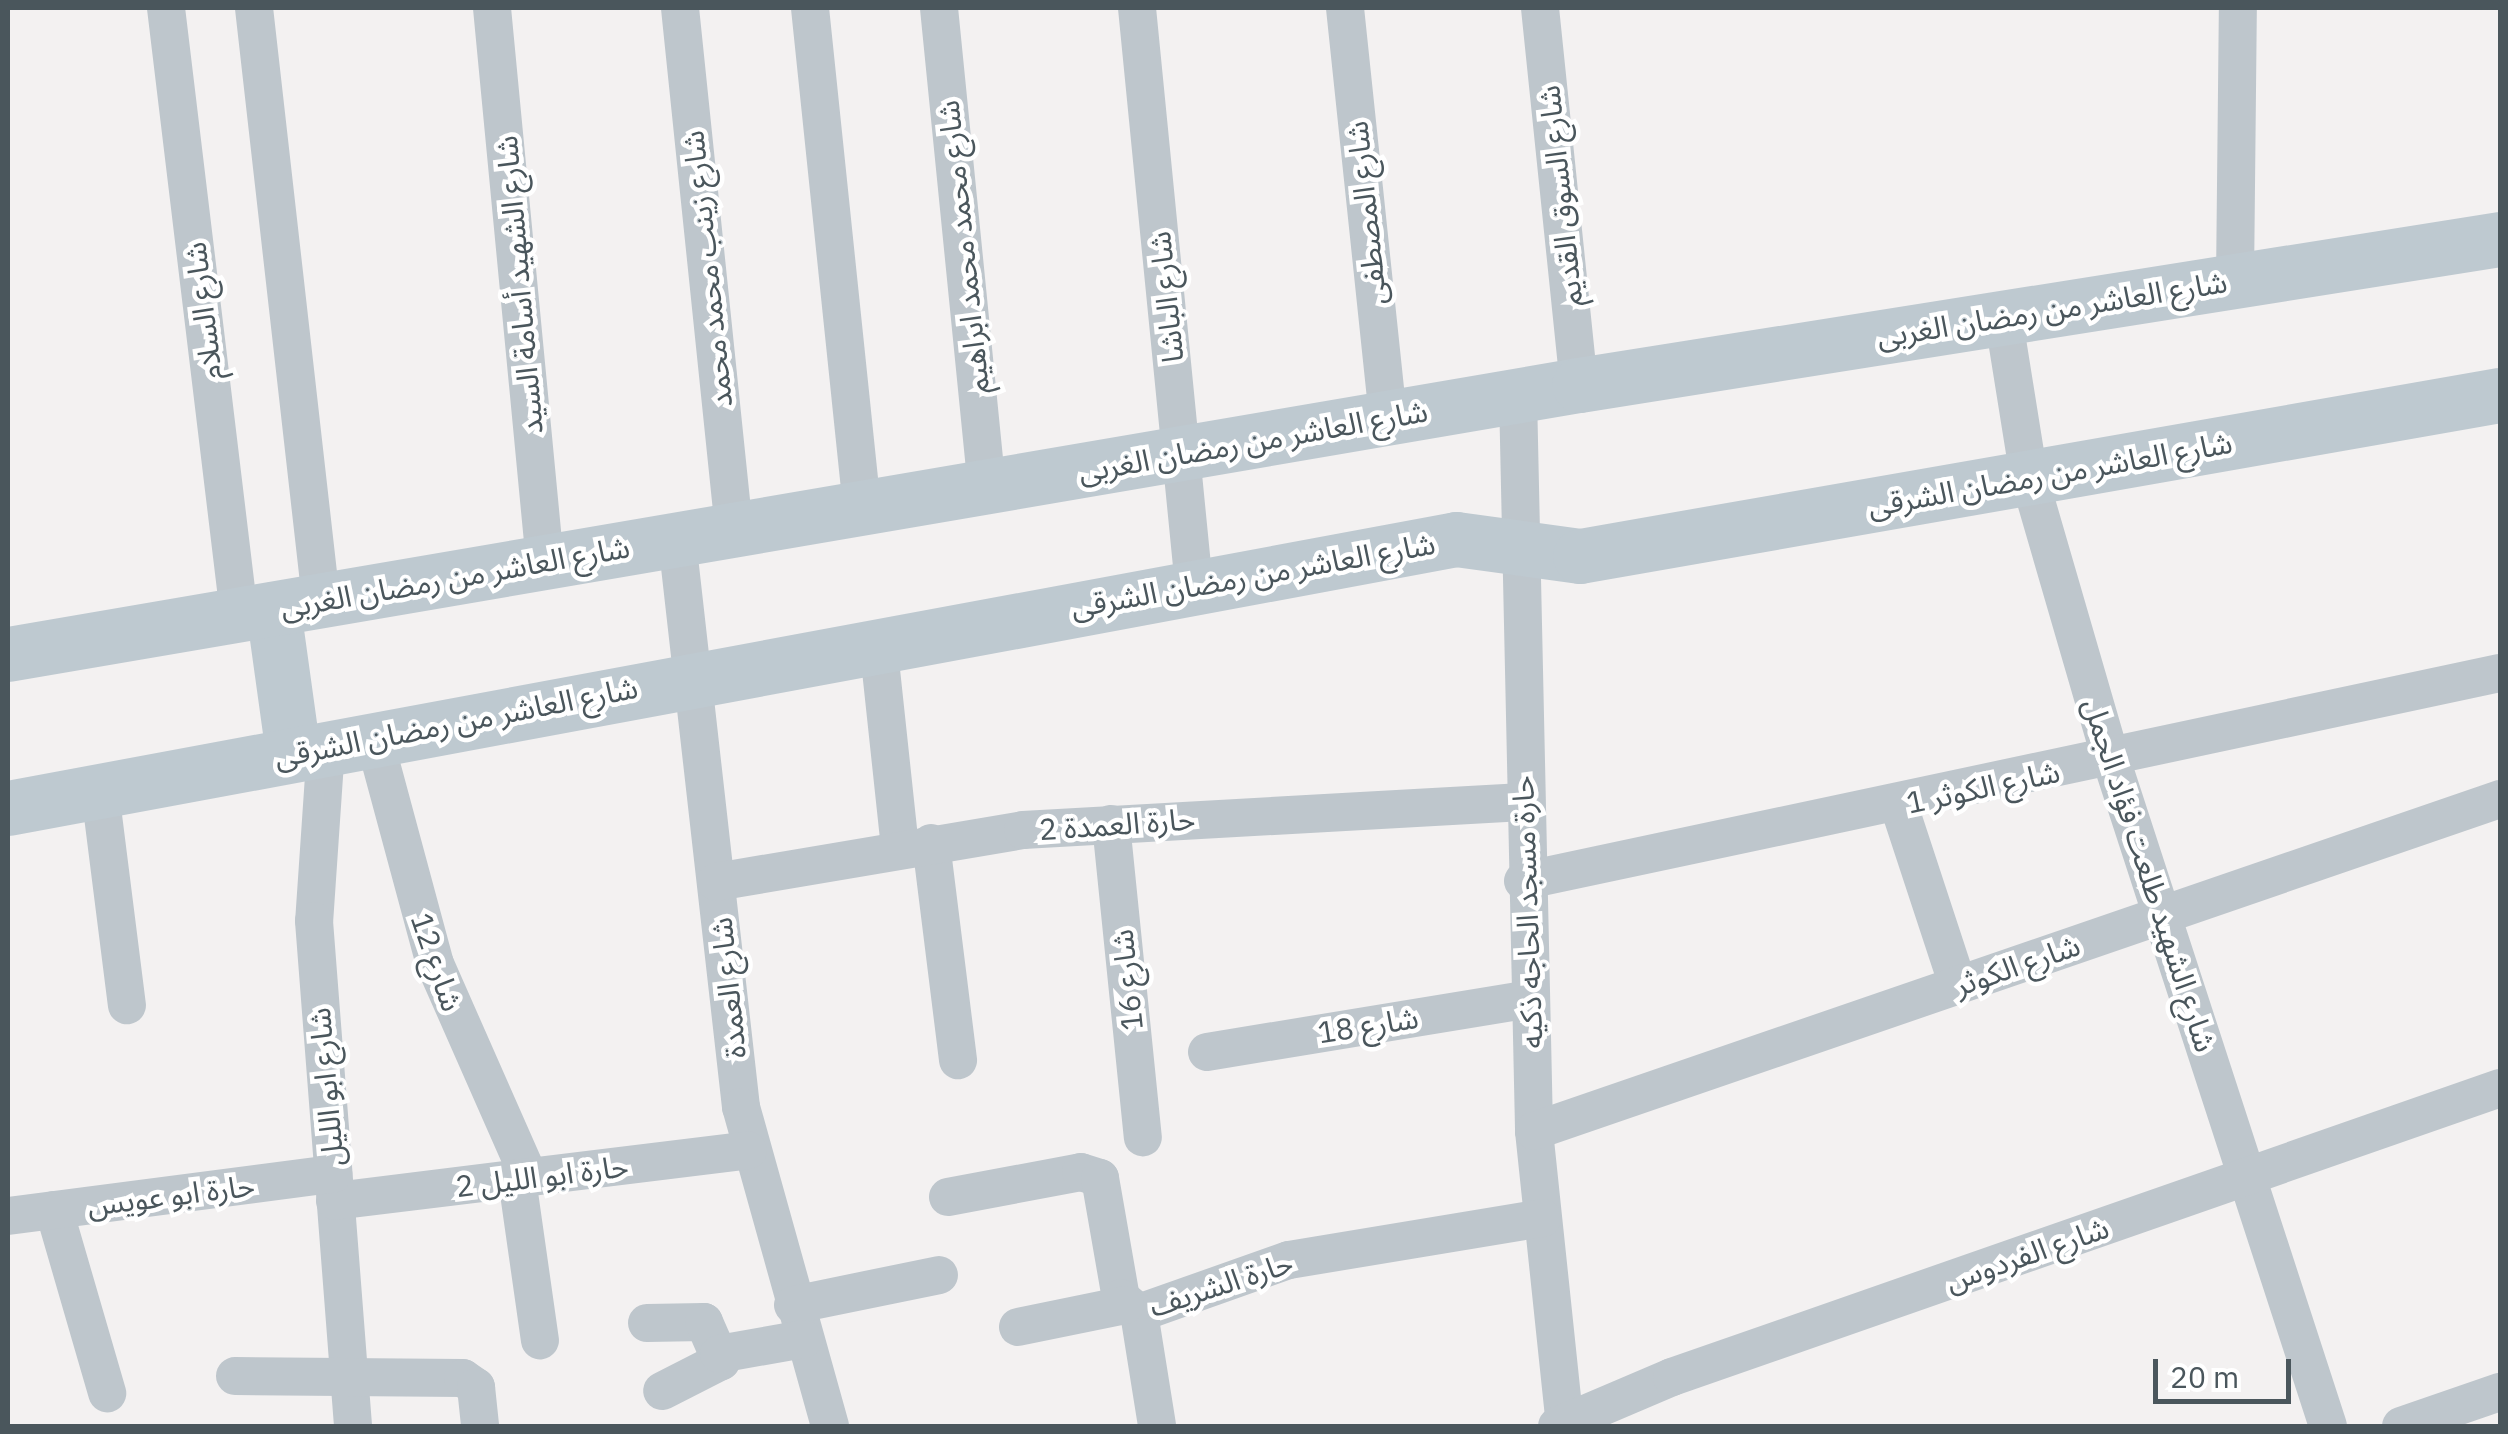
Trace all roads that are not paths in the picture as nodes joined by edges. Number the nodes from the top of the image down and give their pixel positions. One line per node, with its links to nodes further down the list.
1 (166, 8): 27 (street, شارع السلام)
2 (254, 8): 27 (street)
3 (492, 8): 25 (street, شارع الشهيد أسامة السيد)
4 (680, 8): 22 (street, شارع زينب محمد محمد)
5 (810, 8): 21 (street)
6 (939, 8): 20 (street, شارع محمد محمد ابراهيم)
7 (1137, 8): 18 (street, شارع الباشا)
8 (1345, 8): 17 (street, شارع المصطفى)
9 (1540, 8): 14 (street, شارع السوق القديم)
10 (2238, 8): 12 (street)
11 (2500, 239): 12 (street, شارع العاشر من رمضان الغربى)
12 (2235, 281): 13 (street, شارع العاشر من رمضان الغربى)
13 (2003, 315): 14 (street, شارع العاشر من رمضان الغربى); 19 (street, شارع الشهيد طلعت فؤاد الجمل)
14 (1579, 385): 15 (street, شارع العاشر من رمضان الغربى)
15 (1518, 395): 17 (street, شارع العاشر من رمضان الغربى); 24 (street, حارة مسجد الحاجه ذكيه)
16 (2500, 395): 19 (street, شارع العاشر من رمضان الشرقى)
17 (1388, 418): 18 (street, شارع العاشر من رمضان الغربى)
18 (1181, 453): 20 (street, شارع العاشر من رمضان الغربى); 26 (street, شارع الباشا)
19 (2029, 477): 24 (street, شارع العاشر من رمضان الشرقى); 33 (street, شارع الشهيد طلعت فؤاد الجمل)
20 (986, 486): 21 (street, شارع العاشر من رمضان الغربى)
21 (862, 508): 22 (street, شارع العاشر من رمضان الغربى)
22 (734, 530): 23 (street, شارع العاشر من رمضان الغربى)
23 (677, 540): 25 (street, شارع العاشر من رمضان الغربى); 31 (street, شارع العمدة)
24 (1519, 546): 26 (street, شارع العاشر من رمضان الشرقى); 36 (street, حارة مسجد الحاجه ذكيه)
25 (545, 562): 27 (street, شارع العاشر من رمضان الغربى)
26 (1194, 586): 28 (street, شارع العاشر من رمضان الشرقى)
27 (278, 608): 29 (street, شارع العاشر من رمضان الغربى); 32 (street)
28 (878, 642): 31 (street, شارع العاشر من رمضان الشرقى); 40 (street)
29 (8, 654)
30 (2500, 673): 33 (street, شارع الكوثر 1)
31 (692, 675): 32 (street, شارع العاشر من رمضان الشرقى); 42 (street, شارع العمدة)
32 (331, 746): 34 (street, شارع العاشر من رمضان الشرقى); 53 (street, شارع 12); 55 (street, شارع ابو الليل)
33 (2111, 759): 37 (street, شارع الكوثر 1); 43 (street, شارع الشهيد طلعت فؤاد الجمل)
34 (100, 792): 38 (street, شارع العاشر من رمضان الشرقى); 46 (street)
35 (2500, 799): 43 (street, شارع الكوثر)
36 (1522, 802): 39 (street, حارة العمدة 2); 41 (street, حارة مسجد الحاجه ذكيه)
37 (1899, 806): 41 (street, شارع الكوثر 1); 44 (street)
38 (8, 808)
39 (1110, 824): 40 (street, حارة العمدة 2); 51 (street, شارع 16)
40 (915, 845): 42 (street, حارة العمدة 2); 48 (street)
41 (1523, 881): 45 (street, حارة مسجد الحاجه ذكيه)
42 (716, 882): 52 (street, شارع العمدة)
43 (2161, 916): 44 (street, شارع الكوثر); 54 (street, شارع الشهيد طلعت فؤاد الجمل)
44 (1958, 985): 50 (street, شارع الكوثر)
45 (1528, 999): 47 (street, شارع 18); 50 (street, حارة مسجد الحاجه ذكيه)
46 (127, 1005)
47 (1207, 1052)
48 (958, 1060)
49 (2500, 1088): 54 (street, شارع الفردوس)
50 (1534, 1131): 59 (street, حارة مسجد الحاجه ذكيه)
51 (1144, 1137)
52 (748, 1150): 53 (street, حارة ابو الليل 2); 62 (street, شارع العمدة)
53 (523, 1178): 55 (street, حارة ابو الليل 2); 65 (street, شارع 12)
54 (2246, 1178): 76 (street, شارع الفردوس); 77 (street, شارع الشهيد طلعت فؤاد الجمل)
55 (334, 1187): 57 (street, حارة ابو عويس); 68 (street, شارع ابو الليل)
56 (948, 1197): 61 (street, حارة الشريف)
57 (54, 1210): 58 (street, حارة ابو عويس); 70 (street)
58 (8, 1216)
59 (1543, 1218): 61 (street, حارة الشريف); 76 (street, حارة مسجد الحاجه ذكيه)
60 (938, 1275): 62 (street)
61 (1132, 1309): 64 (street); 75 (street)
62 (798, 1322): 66 (street); 74 (street, شارع العمدة)
63 (647, 1323): 66 (street)
64 (1018, 1327)
65 (540, 1340)
66 (719, 1354): 69 (street)
67 (236, 1376): 68 (street)
68 (349, 1383): 72 (street, شارع ابو الليل); 73 (street)
69 (662, 1391)
70 (107, 1392)
71 (2500, 1392): 78 (street)
72 (353, 1426)
73 (480, 1426)
74 (830, 1426)
75 (1157, 1426)
76 (1562, 1426)
77 (2328, 1426)
78 (2401, 1426)

